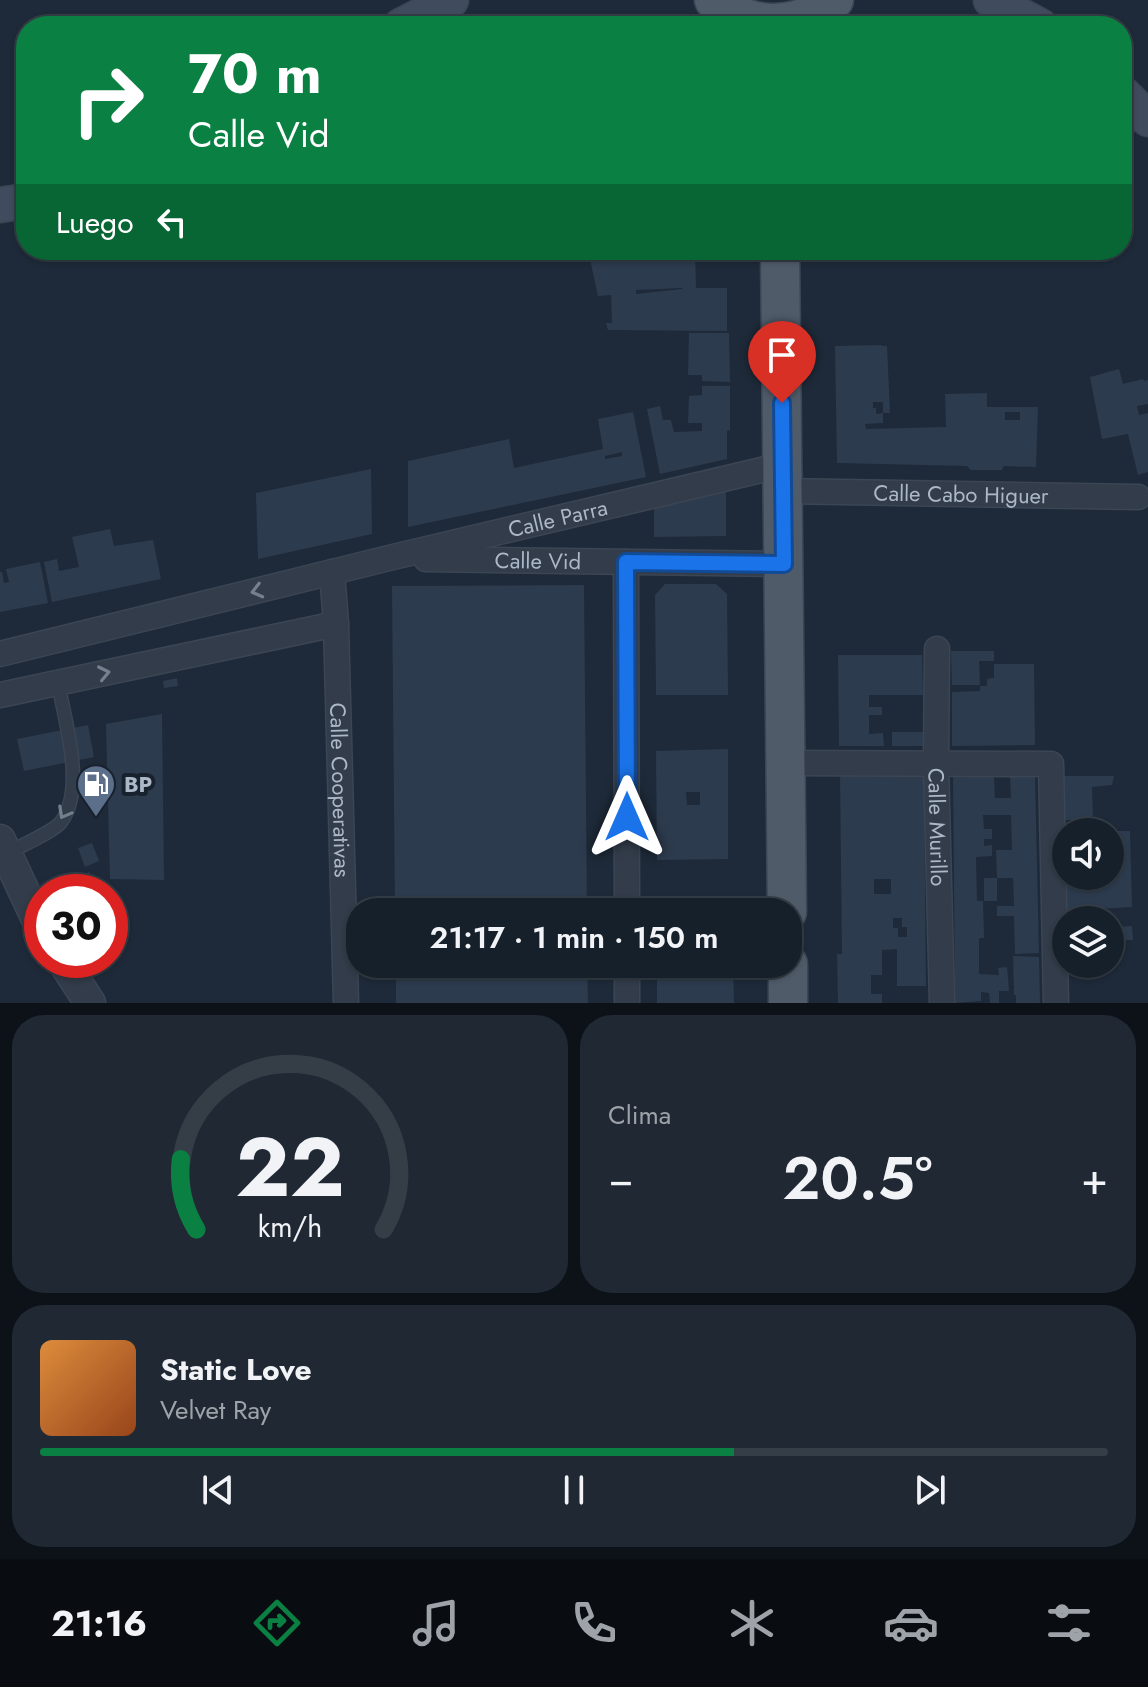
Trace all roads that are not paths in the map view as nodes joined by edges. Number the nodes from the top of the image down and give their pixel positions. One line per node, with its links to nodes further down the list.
1 (451, 0): 3 (main road)
2 (991, 0): 4 (main road)
3 (420, 16)
4 (1021, 16)
5 (1132, 103): 6 (main road)
6 (1148, 119)
7 (780, 260): 8 (main road)
8 (783, 478): 9 (street, Calle Cabo Higuer); 10 (street, Calle Parra); 12 (main road)
9 (1138, 497)
10 (389, 558): 11 (street, Calle Vid); 13 (street, Calle Parra)
11 (626, 562): 12 (street, Calle Vid); 23 (street)
12 (784, 564): 19 (main road)
13 (332, 572): 14 (street); 16 (street, Calle Parra, one-way to 16)
14 (336, 624): 17 (street, one-way to 14); 29 (street, Calle Cooperativas)
15 (937, 649): 20 (street, Calle Murillo)
16 (0, 654)
17 (58, 683): 18 (street); 21 (lane, one-way to 21)
18 (0, 695)
19 (786, 763): 20 (street); 24 (main road)
20 (936, 763): 32 (street, Calle Murillo); 33 (street)
21 (3, 847): 22 (street)
22 (24, 892)
23 (627, 898)
24 (787, 898)
25 (74, 978): 28 (street)
26 (627, 978): 30 (street)
27 (788, 978): 31 (main road)
28 (90, 1003)
29 (346, 1003)
30 (627, 1003)
31 (788, 1003)
32 (942, 1003)
33 (1056, 1003)

